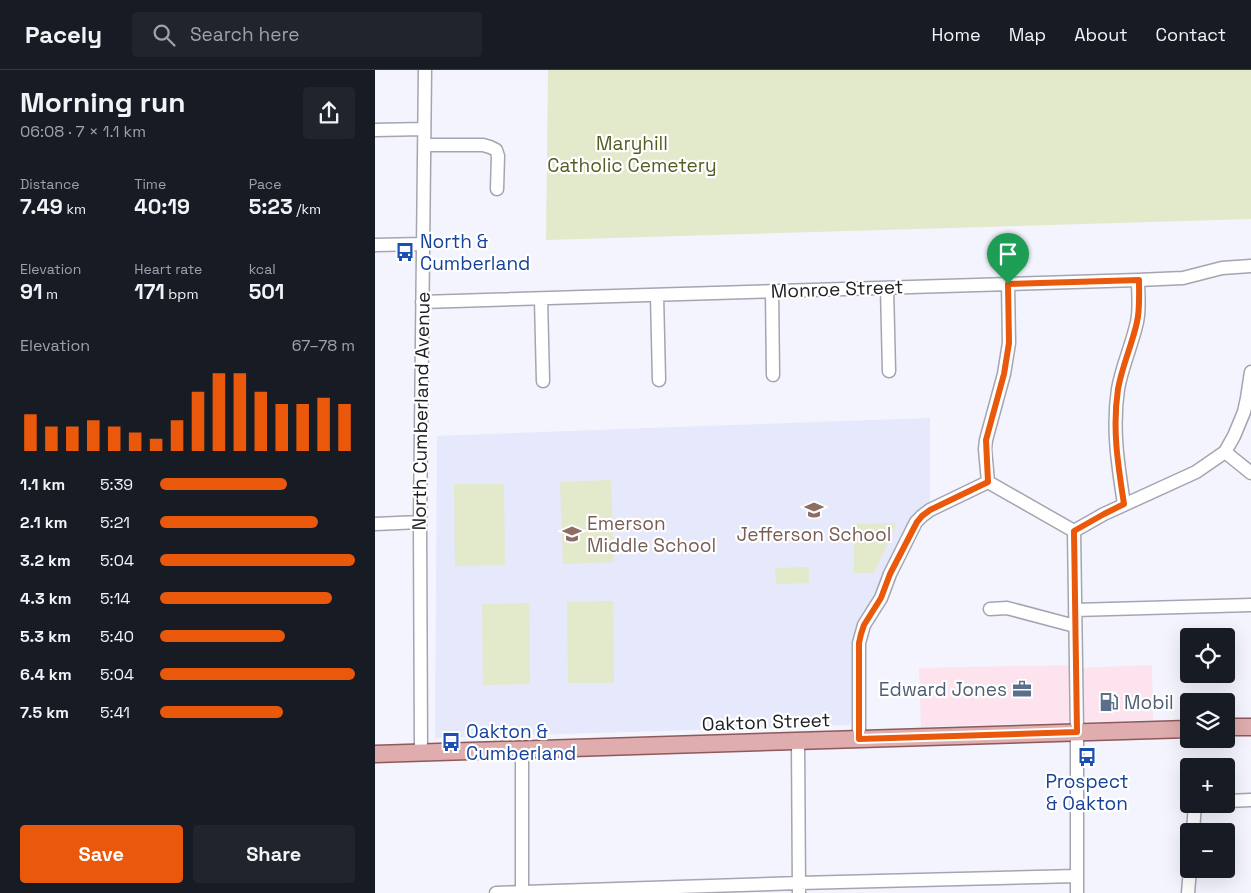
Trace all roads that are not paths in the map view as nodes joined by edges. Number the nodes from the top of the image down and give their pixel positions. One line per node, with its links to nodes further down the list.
1 (425, 70): 2 (street, North Cumberland Avenue)
2 (424, 129): 3 (street); 4 (street, North Cumberland Avenue)
3 (375, 130)
4 (424, 145): 5 (street); 6 (street, North Cumberland Avenue)
5 (497, 189)
6 (423, 244): 7 (street); 15 (street, North Cumberland Avenue)
7 (375, 245)
8 (1251, 266): 9 (street, Monroe Street)
9 (1139, 280): 10 (street, Monroe Street); 24 (street)
10 (1008, 284): 11 (street, Monroe Street); 23 (street)
11 (887, 288): 12 (street, Monroe Street); 16 (street)
12 (772, 292): 13 (street, Monroe Street); 18 (street)
13 (657, 295): 14 (street, Monroe Street); 19 (street)
14 (541, 299): 15 (street, Monroe Street); 20 (street)
15 (422, 302): 25 (street, North Cumberland Avenue)
16 (889, 371)
17 (1251, 372): 21 (street)
18 (773, 375)
19 (659, 380)
20 (543, 381)
21 (1225, 452): 22 (street); 24 (street)
22 (1251, 473)
23 (988, 482): 27 (street); 36 (street)
24 (1124, 504): 27 (street)
25 (420, 522): 26 (street); 39 (street, North Cumberland Avenue)
26 (375, 524)
27 (1074, 531): 30 (street)
28 (1251, 605): 30 (street)
29 (990, 609): 31 (street)
30 (1075, 610): 31 (street)
31 (1075, 626): 35 (street)
32 (1251, 727): 33 (main road)
33 (1235, 728)
34 (1180, 729): 35 (main road, Oakton Street)
35 (1077, 732): 36 (main road, Oakton Street); 43 (street)
36 (859, 739): 37 (main road, Oakton Street)
37 (798, 741): 38 (main road, Oakton Street); 45 (street)
38 (522, 750): 39 (main road, Oakton Street); 47 (street)
39 (421, 752): 40 (main road, Oakton Street)
40 (375, 754)
41 (1251, 800): 42 (street)
42 (1235, 801)
43 (1077, 876): 45 (street); 48 (street)
44 (1189, 878): 49 (street)
45 (799, 888): 47 (street)
46 (496, 893): 47 (street)
47 (522, 893)
48 (1077, 893)
49 (1188, 893)

